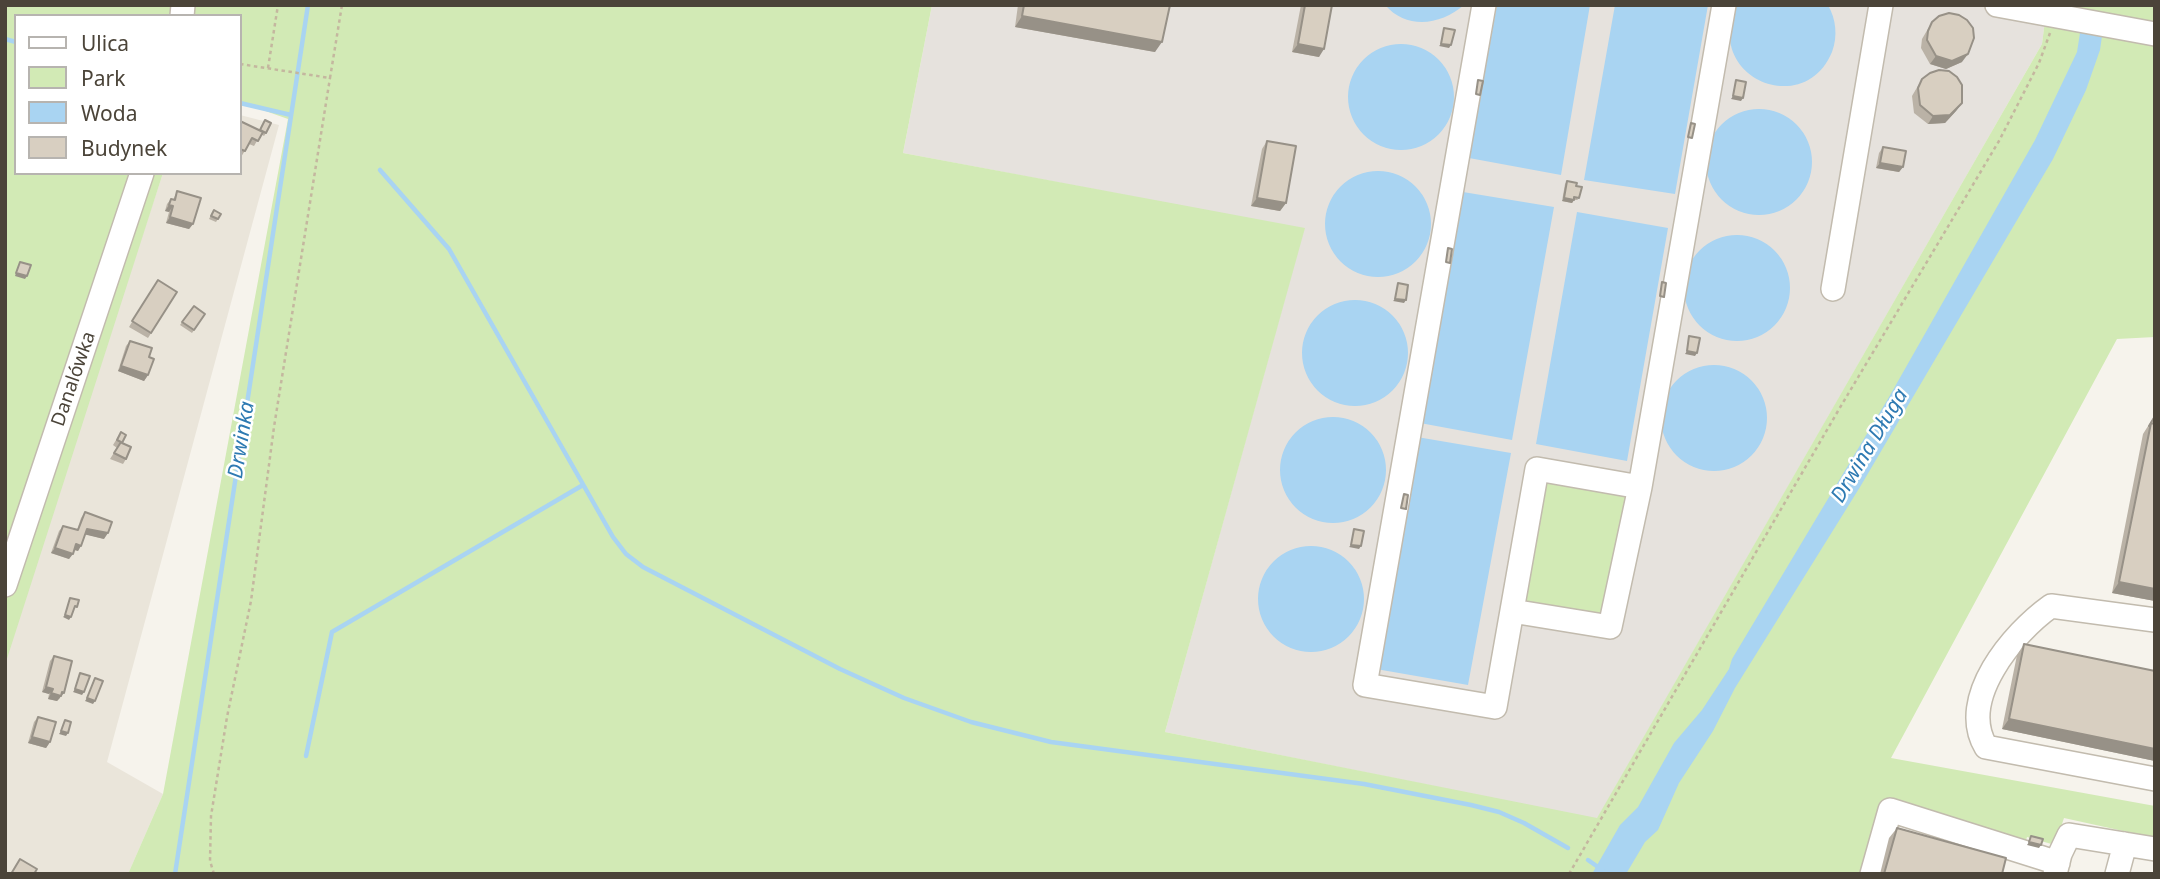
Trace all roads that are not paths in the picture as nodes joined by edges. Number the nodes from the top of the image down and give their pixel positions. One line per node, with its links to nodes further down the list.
1 (1484, 5): 10 (street)
2 (1724, 5): 8 (street)
3 (1881, 5): 7 (street)
4 (1997, 5): 5 (street)
5 (2147, 33)
6 (141, 175): 9 (street, Danalówka)
7 (1833, 289)
8 (1640, 487): 10 (street); 10 (street)
9 (5, 585)
10 (1512, 611)
11 (2155, 620): 12 (street)
12 (2155, 779)
13 (2125, 844): 14 (street); 15 (street); 17 (street)
14 (2155, 849)
15 (2057, 868): 16 (street)
16 (1872, 874)
17 (2117, 874)

